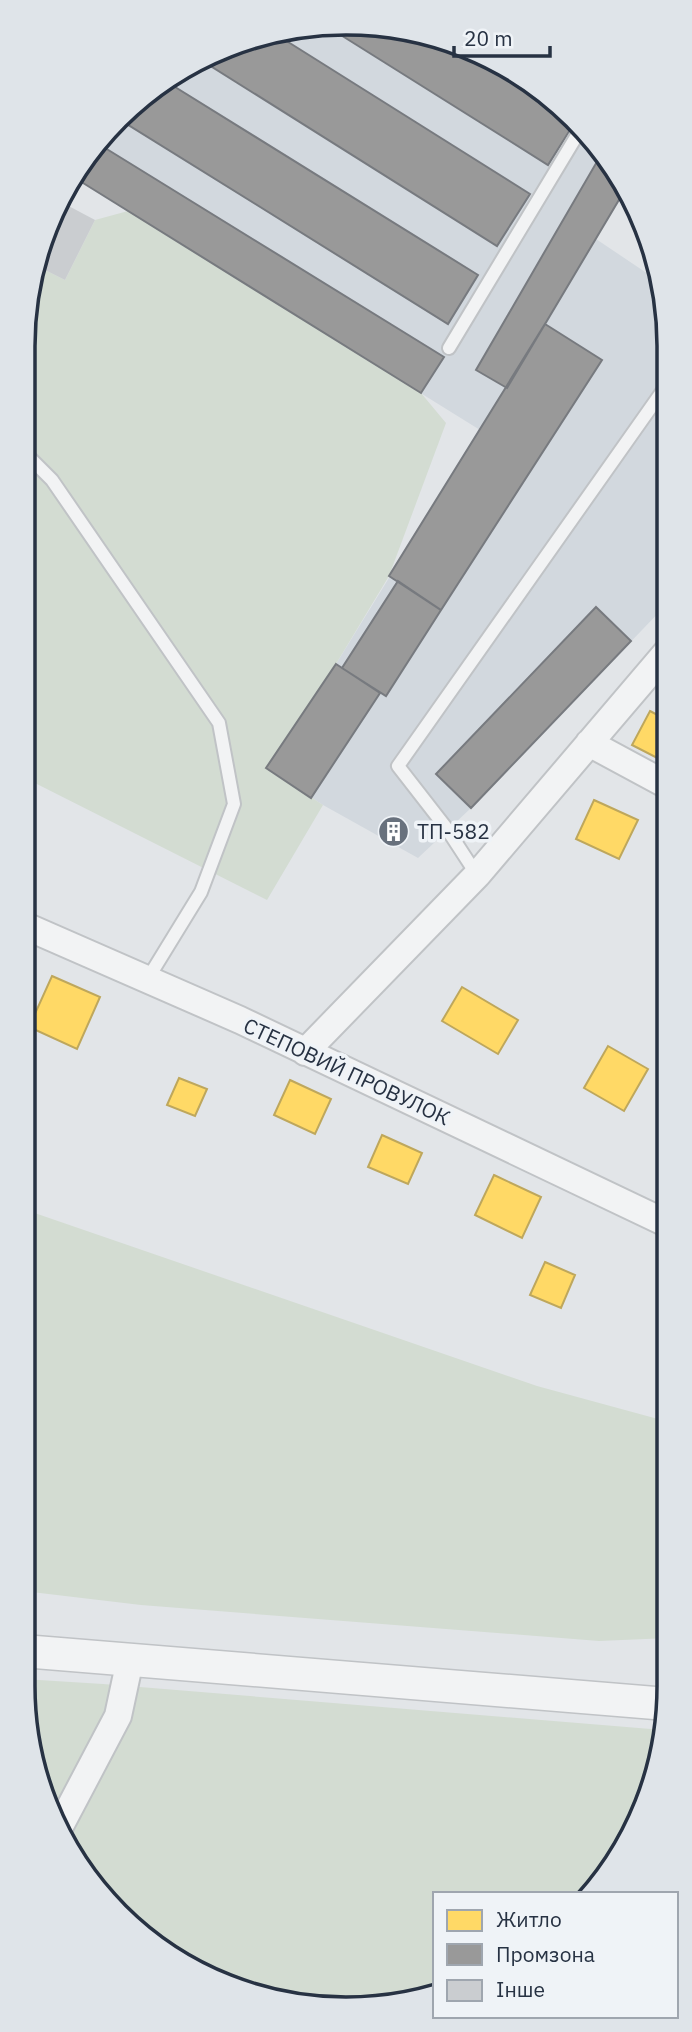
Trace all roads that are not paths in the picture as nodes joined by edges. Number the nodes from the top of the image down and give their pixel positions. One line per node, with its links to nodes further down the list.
1 (577, 137): 2 (lane)
2 (449, 348)
3 (657, 399): 8 (lane)
4 (35, 463): 10 (lane)
5 (657, 664): 6 (street)
6 (589, 743): 7 (street); 8 (street)
7 (657, 780)
8 (477, 875): 11 (street)
9 (35, 930): 10 (street, СТЕПОВИЙ ПРОВУЛОК)
10 (147, 980): 11 (street, СТЕПОВИЙ ПРОВУЛОК)
11 (305, 1052): 12 (street, СТЕПОВИЙ ПРОВУЛОК)
12 (657, 1219)
13 (35, 1652): 14 (street)
14 (131, 1660): 15 (street); 16 (street)
15 (656, 1702)
16 (64, 1818)

